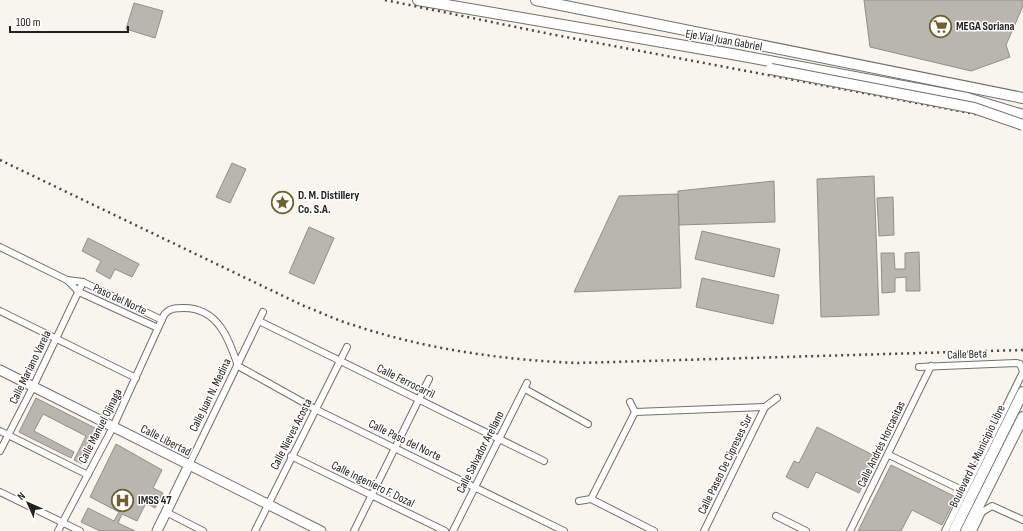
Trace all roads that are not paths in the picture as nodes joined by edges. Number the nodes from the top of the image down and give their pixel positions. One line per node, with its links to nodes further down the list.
1 (418, 0): 3 (main road, Eje Vial Juan Gabriel)
2 (536, 0): 4 (main road, Eje Vial Juan Gabriel)
3 (732, 54): 5 (main road, Eje Vial Juan Gabriel); 6 (main road, bridge)
4 (1023, 98)
5 (1023, 115)
6 (1023, 125)
7 (0, 248): 8 (street, Paso del Norte)
8 (67, 280): 9 (street, Paso del Norte); 10 (street, Paso del Norte)
9 (83, 282): 10 (street, Calle Mariano Varela); 13 (street, Paso del Norte)
10 (79, 292): 15 (street, Paso del Norte); 16 (street, Calle Mariano Varela)
11 (0, 311): 16 (street)
12 (263, 312): 14 (street, Calle Juan N. Medina)
13 (162, 320): 15 (street, Paso del Norte); 19 (street, Paso del Norte)
14 (259, 321): 18 (street, Calle Ferrocarril); 19 (street, Calle Juan N. Medina)
15 (158, 328): 24 (street, Calle Manuel Ojinaga)
16 (57, 339): 24 (street); 26 (street, Calle Mariano Varela)
17 (347, 347): 18 (street, Calle Nieves Acosta)
18 (340, 361): 29 (street, Calle Ferrocarril); 32 (street, Calle Nieves Acosta)
19 (238, 366): 32 (street, Calle Paso del Norte); 45 (street, Calle Juan N. Medina)
20 (931, 366): 21 (street, Calle Beta); 23 (street, Calle Beta); 42 (street, Calle Andrés Horcasitas)
21 (919, 367)
22 (0, 370): 26 (street, Calle Libertad)
23 (1023, 371): 50 (street)
24 (136, 378): 36 (street, Calle Manuel Ojinaga)
25 (429, 379): 29 (street)
26 (33, 387): 36 (street, Calle Libertad); 38 (street, Calle Mariano Varela)
27 (1023, 392): 50 (main road, Boulevard N. Municipio Libre)
28 (777, 398): 31 (street)
29 (419, 399): 39 (street, Calle Ferrocarril); 40 (street)
30 (630, 402): 33 (street)
31 (765, 407): 33 (street); 70 (street, Calle Paseo De Cipreses Sur)
32 (315, 409): 40 (street, Calle Paso del Norte); 43 (street, Calle Nieves Acosta)
33 (635, 412): 51 (street)
34 (1023, 417): 50 (main road, Boulevard N. Municipio Libre)
35 (588, 424): 39 (street, Calle Salvador Arellano)
36 (113, 427): 45 (street, Calle Libertad); 46 (street, Calle Manuel Ojinaga)
37 (0, 431): 38 (street)
38 (9, 435): 41 (street, Calle Mariano Varela); 46 (street)
39 (499, 439): 44 (street, Calle Ferrocarril); 47 (street, Calle Salvador Arellano)
40 (396, 447): 47 (street, Calle Paso del Norte); 49 (street)
41 (0, 451)
42 (889, 455): 50 (street); 72 (street, Calle Andrés Horcasitas)
43 (291, 456): 49 (street, Calle Ingeniero F. Dozal); 53 (street, Calle Nieves Acosta)
44 (544, 461)
45 (189, 465): 53 (street, Calle Libertad); 54 (street, Calle Juan N. Medina)
46 (88, 475): 57 (street, Calle Manuel Ojinaga)
47 (475, 486): 67 (street, Calle Salvador Arellano); 68 (street, Calle Paso del Norte)
48 (0, 492): 57 (street)
49 (372, 495): 65 (street); 66 (street, Calle Ingeniero F. Dozal)
50 (972, 496): 73 (street); 74 (main road, Boulevard N. Municipio Libre); 75 (main road, Boulevard N. Municipio Libre)
51 (591, 499): 52 (street); 58 (street)
52 (579, 501)
53 (268, 504): 63 (street, Calle Nieves Acosta); 64 (street, Calle Libertad)
54 (166, 512): 61 (street, Calle Juan N. Medina); 62 (street)
55 (776, 516): 71 (street)
56 (1023, 520): 76 (street)
57 (62, 522): 59 (street, Calle Manuel Ojinaga); 60 (street)
58 (647, 530): 69 (street)
59 (58, 531)
60 (80, 531)
61 (157, 531)
62 (202, 531)
63 (255, 531)
64 (321, 531)
65 (354, 531)
66 (445, 531)
67 (453, 531)
68 (564, 531)
69 (654, 531)
70 (704, 531)
71 (806, 531)
72 (850, 531)
73 (945, 531)
74 (954, 531)
75 (966, 531)
76 (973, 531)

